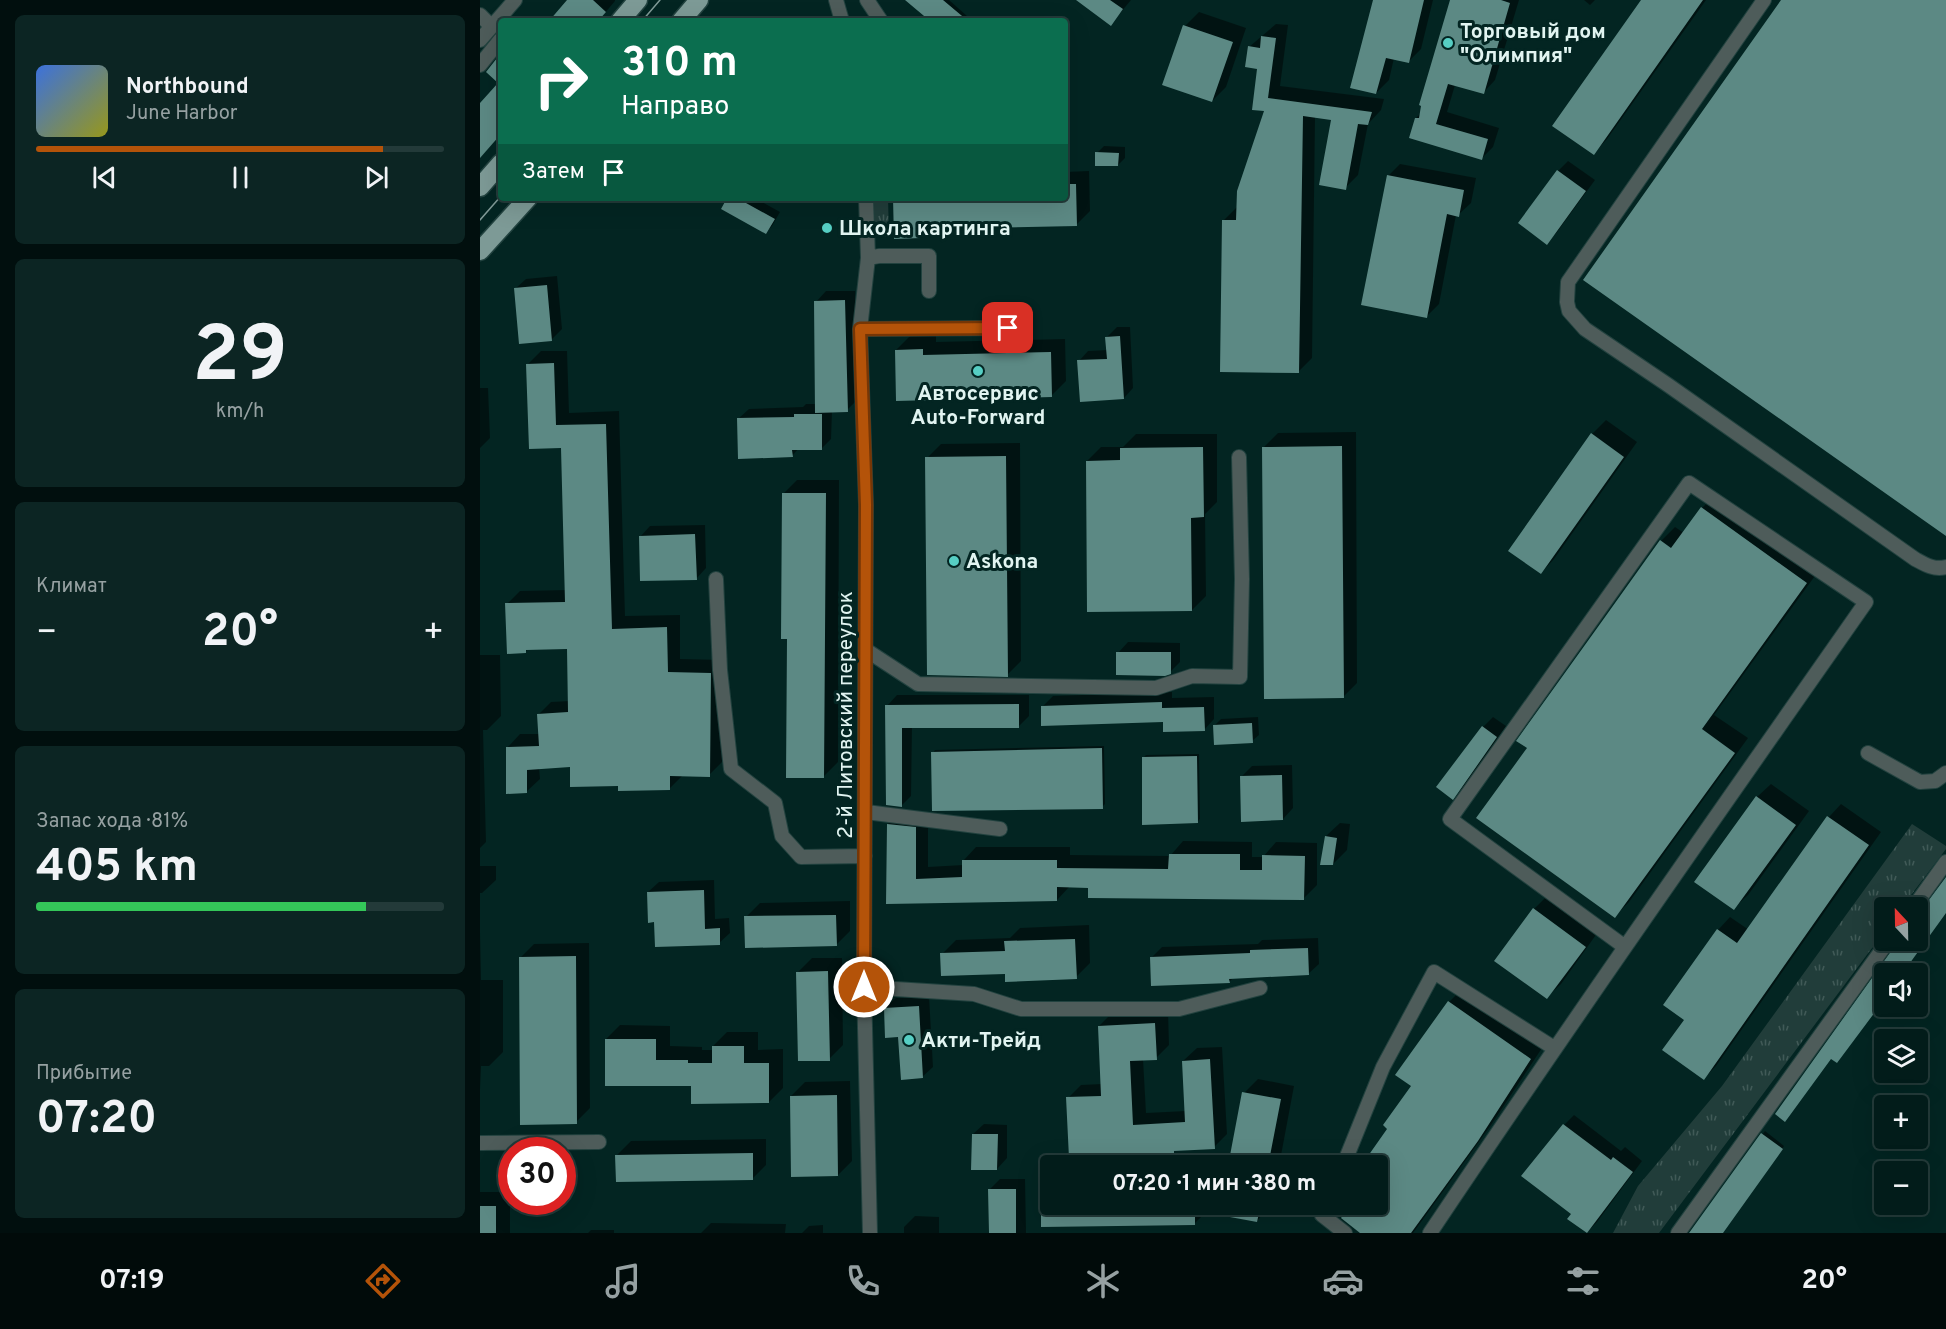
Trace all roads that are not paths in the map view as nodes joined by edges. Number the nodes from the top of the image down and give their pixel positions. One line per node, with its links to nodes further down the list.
1 (515, 0): 7 (street)
2 (699, 0): 9 (main road)
3 (836, 0): 10 (street)
4 (867, 0): 11 (street)
5 (1764, 0): 26 (street)
6 (480, 15): 12 (street)
7 (498, 18)
8 (498, 18): 12 (street)
9 (684, 18)
10 (841, 18)
11 (878, 18)
12 (491, 26): 13 (street)
13 (480, 40)
14 (498, 42): 15 (street)
15 (480, 65)
16 (498, 166): 17 (main road)
17 (480, 187)
18 (525, 201): 20 (main road)
19 (866, 201): 21 (street, 2-й Литовский переулок)
20 (480, 251)
21 (868, 258): 22 (street); 24 (street, 2-й Литовский переулок)
22 (929, 291)
23 (1008, 328): 24 (street)
24 (860, 329): 28 (street, 2-й Литовский переулок)
25 (1239, 457): 28 (street)
26 (1946, 567)
27 (716, 579): 33 (street)
28 (866, 650): 31 (street, 2-й Литовский переулок)
29 (1868, 753): 30 (street)
30 (1946, 773)
31 (866, 812): 32 (street); 33 (street, 2-й Литовский переулок)
32 (1000, 829)
33 (865, 856): 38 (street, 2-й Литовский переулок)
34 (1946, 862): 35 (street)
35 (1921, 897)
36 (1625, 947): 36 (street); 40 (street)
37 (1881, 951): 48 (street)
38 (864, 987): 39 (street); 45 (street, 2-й Литовский переулок)
39 (1260, 988)
40 (1554, 1048): 43 (street); 47 (street)
41 (599, 1142): 42 (street)
42 (480, 1143)
43 (1347, 1155)
44 (1322, 1215): 46 (street)
45 (870, 1233)
46 (1345, 1233)
47 (1430, 1233)
48 (1678, 1233)

